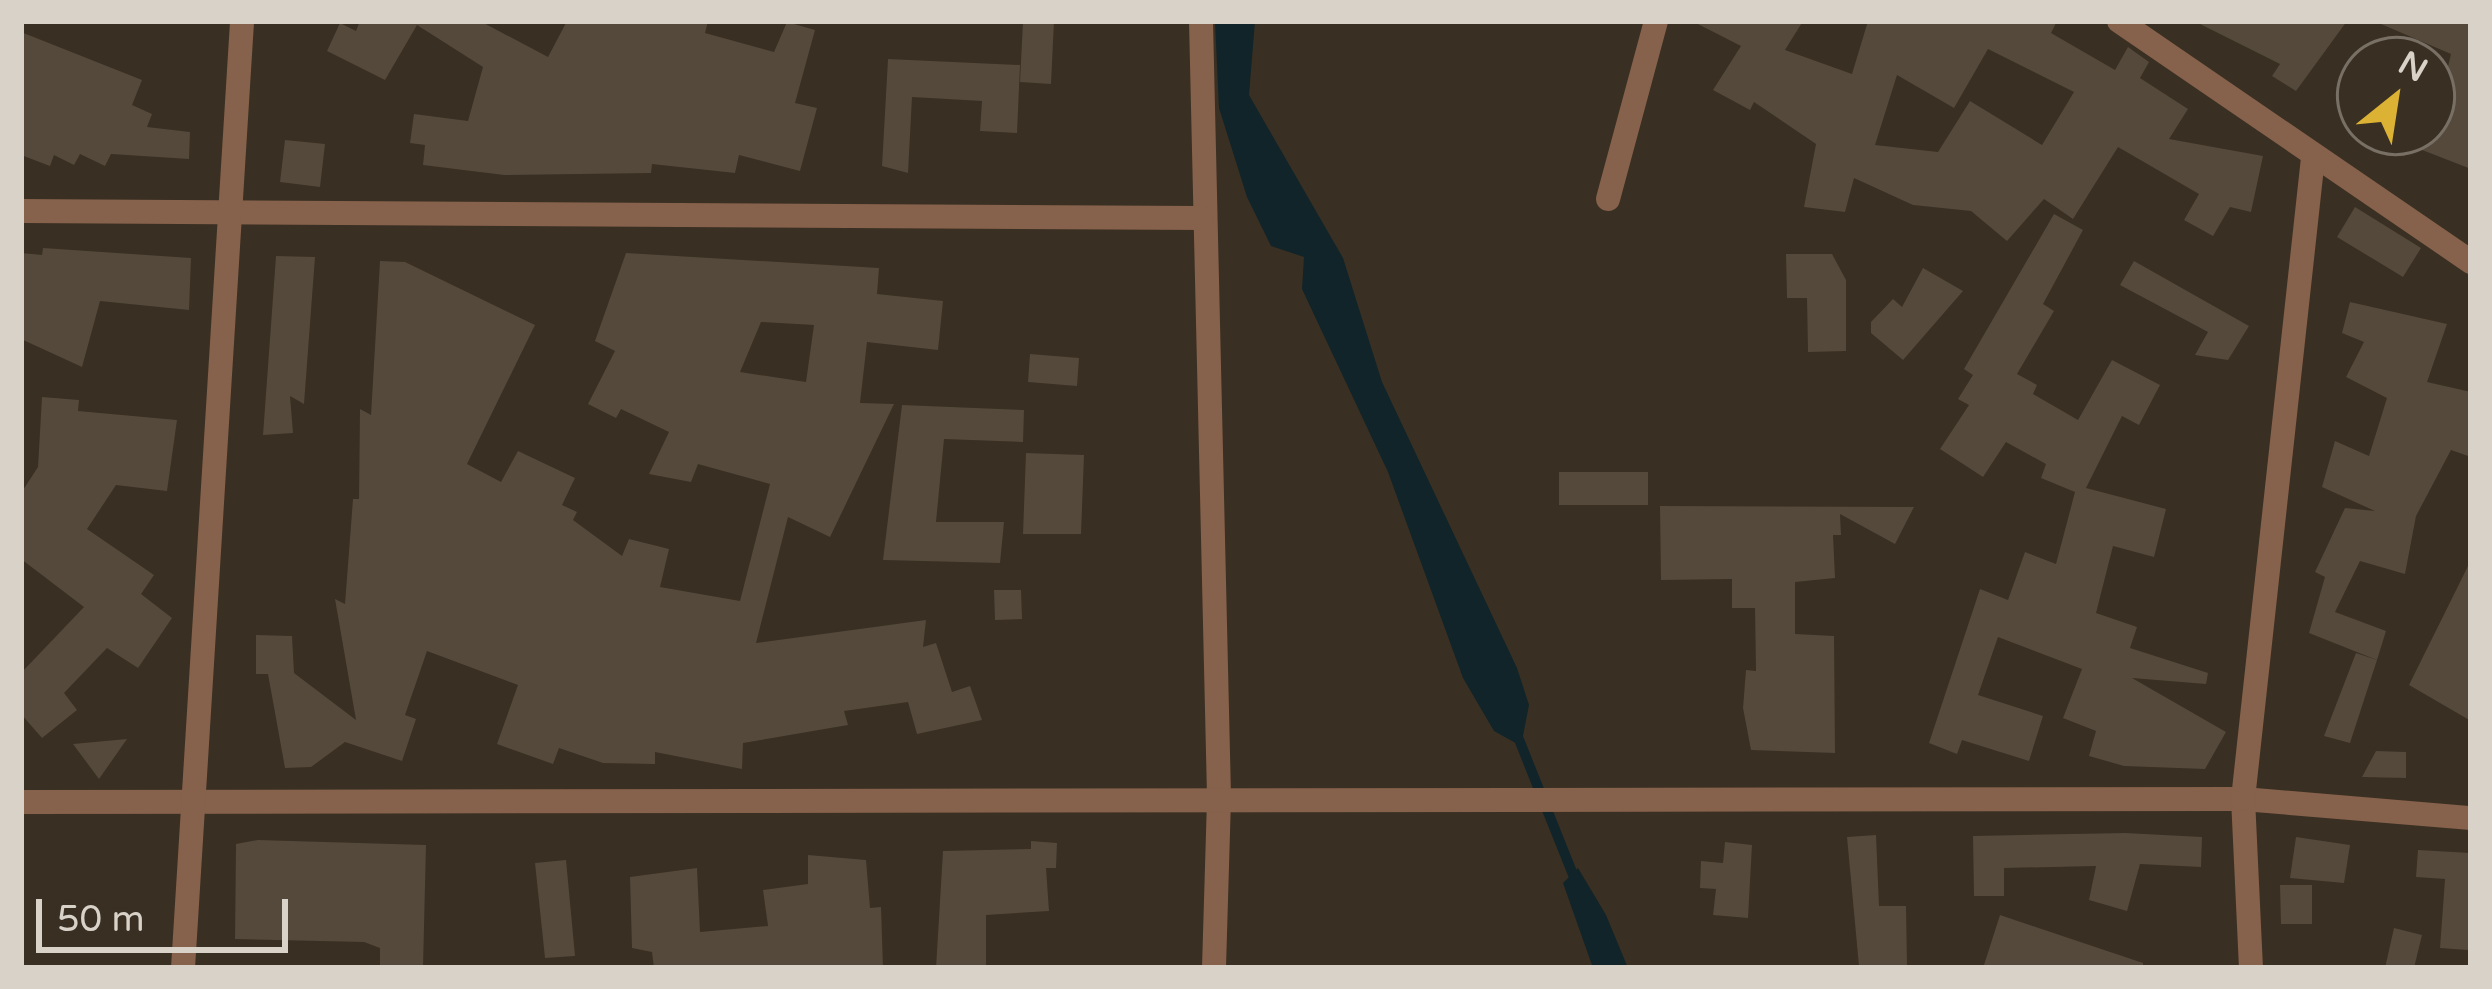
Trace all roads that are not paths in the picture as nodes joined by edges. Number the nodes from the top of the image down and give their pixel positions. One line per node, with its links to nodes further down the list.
1 (242, 21): 7 (street)
2 (1201, 21): 9 (street)
3 (1656, 21): 6 (street)
4 (2119, 21): 5 (street)
5 (2313, 158): 10 (street); 12 (street)
6 (1608, 199)
7 (232, 207): 8 (street); 9 (street); 14 (street)
8 (21, 212)
9 (1202, 218): 11 (street)
10 (2471, 262)
11 (1220, 799): 12 (street); 14 (street); 17 (street)
12 (2243, 800): 15 (street); 18 (street)
13 (21, 802): 14 (street)
14 (191, 802): 16 (street)
15 (2471, 818)
16 (182, 968)
17 (1214, 968)
18 (2251, 968)

